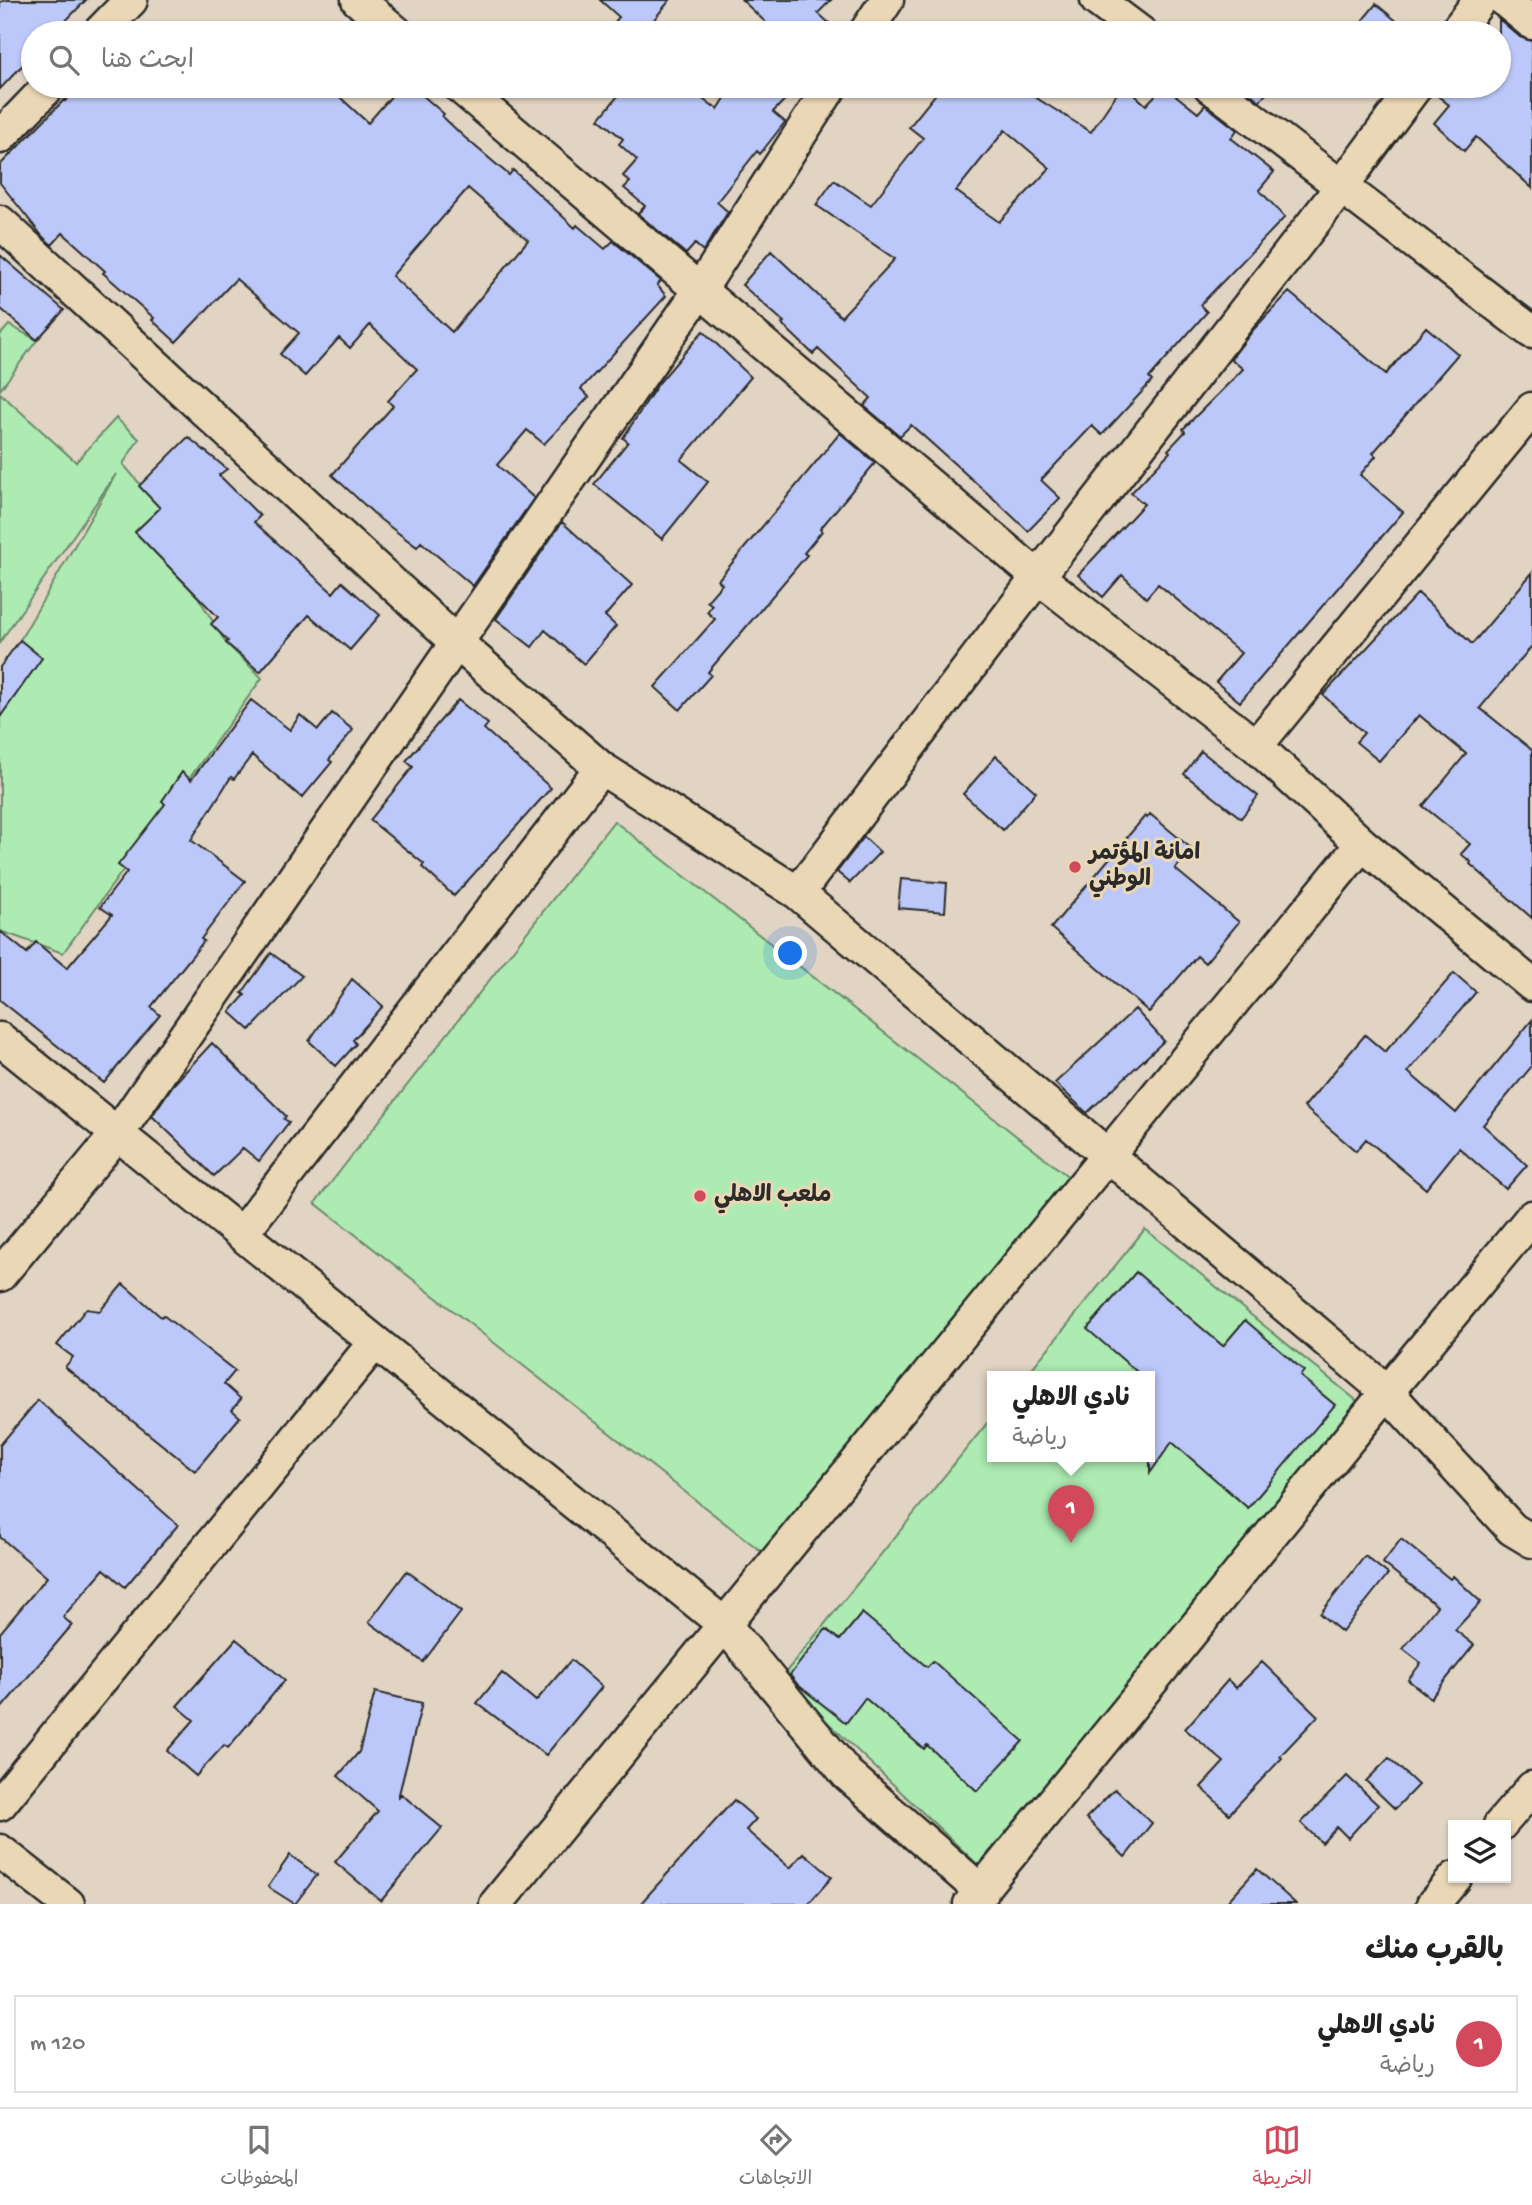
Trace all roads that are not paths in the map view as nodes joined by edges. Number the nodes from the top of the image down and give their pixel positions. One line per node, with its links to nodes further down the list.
1 (131, 0): 7 (street)
2 (358, 0): 8 (street)
3 (887, 0): 9 (street)
4 (1097, 0): 10 (street)
5 (1480, 0): 11 (street)
6 (1504, 0): 12 (street)
7 (111, 21)
8 (383, 21)
9 (873, 21)
10 (1125, 21)
11 (1464, 21)
12 (1532, 23)
13 (37, 98): 18 (street)
14 (473, 98): 21 (street)
15 (823, 98): 21 (street)
16 (1226, 98): 19 (street)
17 (1407, 98): 19 (street)
18 (0, 137)
19 (1342, 186): 22 (street); 24 (street)
20 (0, 222): 25 (street)
21 (700, 290): 24 (street); 25 (street)
22 (1532, 332)
23 (1532, 409): 26 (street)
24 (1038, 577): 26 (street); 29 (street)
25 (456, 642): 27 (street); 32 (street)
26 (1256, 746): 28 (street)
27 (601, 768): 29 (street); 35 (street)
28 (1362, 844): 30 (street); 33 (street)
29 (798, 893): 33 (street)
30 (1532, 985)
31 (0, 1038): 32 (street)
32 (118, 1133): 35 (street); 36 (street)
33 (1108, 1155): 38 (street); 40 (street)
34 (1532, 1217): 38 (street)
35 (242, 1233): 37 (street)
36 (0, 1275)
37 (376, 1342): 40 (street); 42 (street)
38 (1387, 1392): 39 (street); 46 (street)
39 (1532, 1541)
40 (724, 1624): 46 (street); 48 (street)
41 (1532, 1788): 43 (street)
42 (0, 1804)
43 (1504, 1820)
44 (0, 1851): 47 (street)
45 (1451, 1883): 49 (street)
46 (976, 1898)
47 (68, 1904)
48 (495, 1904)
49 (1433, 1904)

